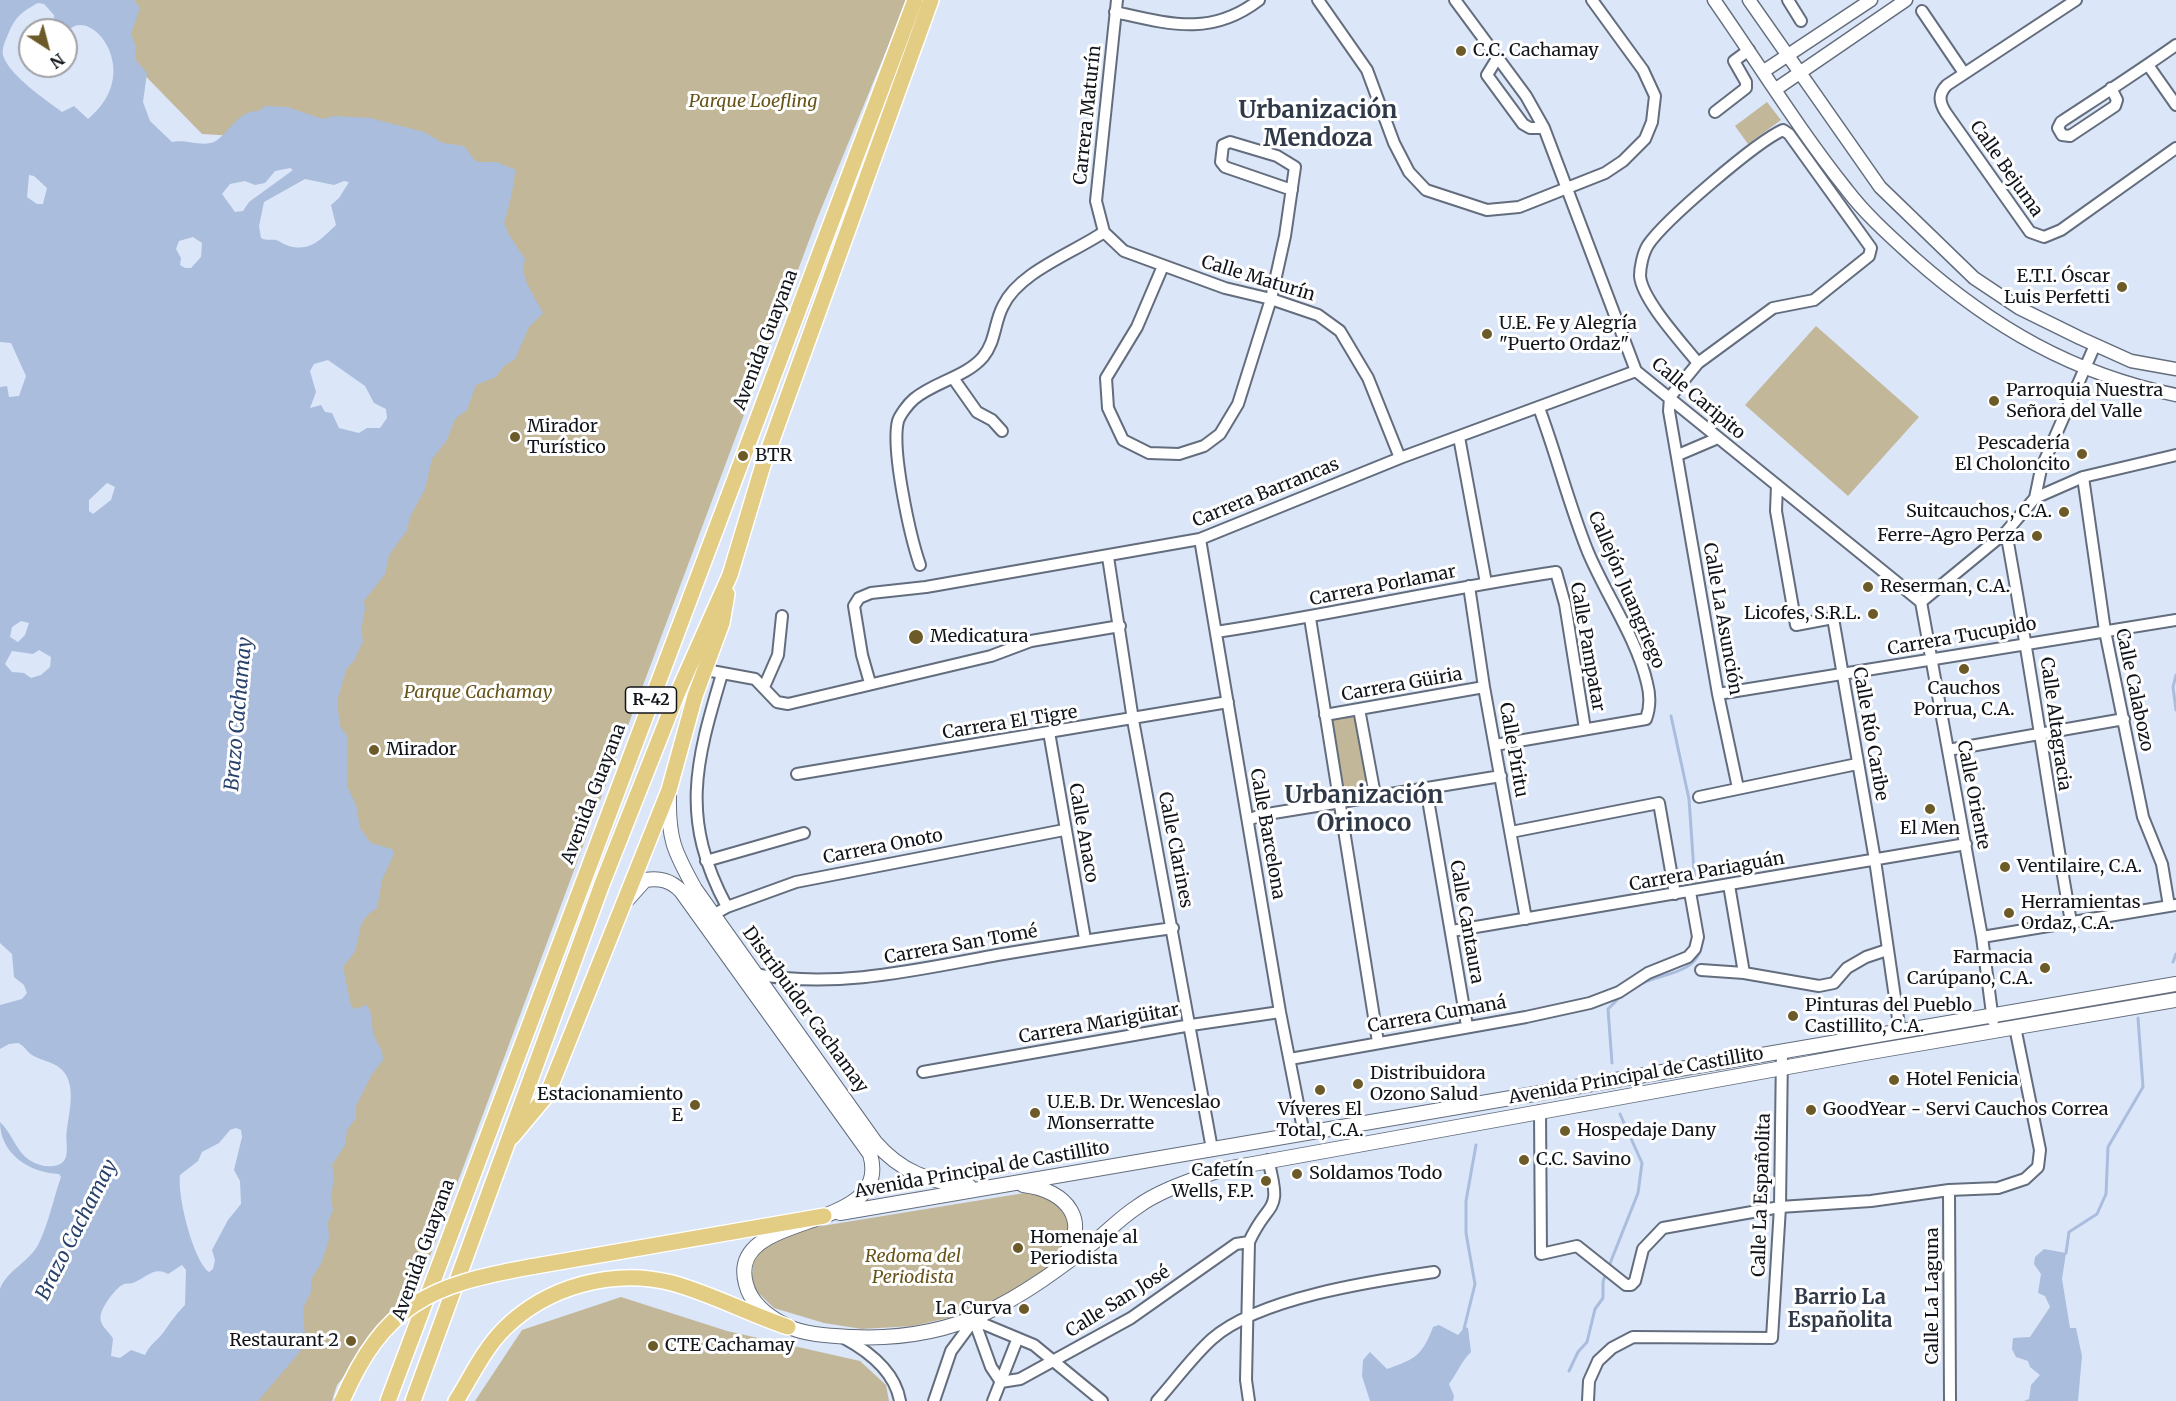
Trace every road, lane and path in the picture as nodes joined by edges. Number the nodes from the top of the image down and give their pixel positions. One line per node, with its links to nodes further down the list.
1 (915, 0): 155 (main road, Avenida Guayana / R-42)
2 (931, 0): 60 (main road, R-42)
3 (1117, 0): 16 (street, Carrera Maturín)
4 (1259, 0): 16 (street)
5 (1318, 0): 32 (street)
6 (1592, 0): 32 (street)
7 (1714, 0): 19 (street)
8 (1749, 0): 20 (street)
9 (1788, 0): 17 (street)
10 (1871, 0): 20 (street)
11 (1906, 0): 24 (street)
12 (2076, 0): 14 (street)
13 (1458, 1): 21 (street, Calle Caripito)
14 (2063, 3): 25 (street)
15 (1922, 11): 25 (street)
16 (1115, 12): 34 (street, Carrera Maturín)
17 (1801, 21)
18 (2176, 45): 22 (street)
19 (1749, 50): 23 (street); 29 (street)
20 (1788, 56): 23 (street); 24 (street)
21 (1498, 57): 30 (street, Calle Caripito); 30 (street)
22 (2148, 65): 26 (street); 28 (street)
23 (1764, 71): 27 (street)
24 (1801, 72): 27 (street); 37 (street)
25 (1964, 73): 31 (street, Calle Bejuma)
26 (2111, 88): 26 (street)
27 (1776, 89): 39 (street)
28 (2176, 105)
29 (1715, 112)
30 (1544, 128): 32 (street, Calle Caripito)
31 (2176, 148)
32 (1566, 189): 41 (street, Calle Caripito)
33 (1292, 190): 33 (street); 36 (street)
34 (1104, 232): 35 (street, Calle Maturín); 42 (street)
35 (1163, 266): 36 (street, Calle Maturín); 36 (street)
36 (1271, 299): 51 (street, Calle Maturín)
37 (2095, 345): 39 (street); 40 (street)
38 (1698, 363): 38 (street); 44 (street)
39 (2083, 369): 43 (street); 54 (street)
40 (2176, 369)
41 (1636, 371): 44 (street, Calle Caripito); 45 (street, Carrera Barrancas)
42 (953, 378): 46 (street); 58 (street)
43 (2176, 395)
44 (1670, 397): 48 (street, Calle Caripito); 49 (street, Calle La Asunción)
45 (1539, 408): 47 (street, Carrera Barrancas); 84 (street, Callejón Juangriego)
46 (1002, 430)
47 (1459, 437): 51 (street, Carrera Barrancas); 61 (street)
48 (1718, 438): 49 (street); 53 (street, Calle Caripito)
49 (1678, 455): 78 (street, Calle La Asunción)
50 (2176, 455): 52 (street)
51 (1400, 458): 56 (street, Carrera Barrancas)
52 (2083, 477): 54 (street); 68 (street, Calle Calabozo)
53 (1777, 485): 63 (street, Calle Caripito); 74 (street, Calle Río Caribe)
54 (2035, 498): 55 (street)
55 (2006, 532): 63 (street); 70 (street, Calle Altagracia)
56 (1200, 539): 57 (street, Carrera Barrancas); 69 (street, Calle Barcelona)
57 (1108, 557): 67 (street, Calle Clarines); 75 (street, Carrera Barrancas)
58 (920, 565)
59 (1556, 572): 61 (street, Carrera Porlamar); 84 (street, Calle Pampatar)
60 (730, 575): 72 (main road, Distribuidor Cachamay / R-42); 137 (main road, R-42)
61 (1486, 583): 62 (street, Carrera Porlamar)
62 (1469, 586): 65 (street, Carrera Porlamar); 77 (street, Calle Píritu)
63 (1921, 602): 71 (street, Calle Oriente)
64 (782, 616): 76 (street)
65 (1310, 618): 69 (street, Carrera Porlamar); 81 (street)
66 (2176, 620): 68 (street, Carrera Tucupido)
67 (1120, 626): 75 (street); 83 (street, Calle Clarines)
68 (2105, 631): 70 (street, Carrera Tucupido); 82 (street, Calle Calabozo)
69 (1216, 632): 79 (street, Calle Barcelona)
70 (2027, 642): 71 (street, Carrera Tucupido); 86 (street, Calle Altagracia)
71 (1932, 659): 74 (street, Carrera Tucupido); 88 (street, Calle Oriente)
72 (706, 670): 73 (street); 94 (main road, Distribuidor Cachamay / R-42)
73 (722, 674): 76 (street); 104 (street)
74 (1843, 674): 78 (street, Carrera Tucupido); 89 (street, Calle Río Caribe)
75 (870, 683): 76 (street)
76 (764, 687)
77 (1484, 687): 80 (street, Carrera Güiria); 87 (street, Calle Píritu)
78 (1718, 694): 93 (street, Calle La Asunción)
79 (1228, 702): 83 (street, Carrera El Tigre); 98 (street, Calle Barcelona)
80 (1359, 709): 81 (street, Carrera Güiria); 95 (street)
81 (1325, 715): 97 (street)
82 (2124, 719): 86 (street); 108 (street, Calle Calabozo)
83 (1133, 720): 85 (street, Carrera El Tigre); 114 (street, Calle Clarines)
84 (1585, 729): 87 (street)
85 (1049, 732): 90 (street, Carrera El Tigre); 99 (street, Calle Anaco)
86 (2038, 736): 88 (street); 113 (street, Calle Altagracia)
87 (1495, 745): 91 (street, Calle Píritu)
88 (1948, 750): 102 (street, Calle Oriente)
89 (1857, 764): 93 (street); 103 (street, Calle Río Caribe)
90 (797, 774)
91 (1501, 776): 92 (street); 100 (street, Calle Píritu)
92 (1426, 788): 95 (street); 115 (street, Calle Cantaura)
93 (1737, 788): 96 (street)
94 (669, 790): 110 (main road, Distribuidor Cachamay / R-42); 111 (main road, Distribuidor Cachamay)
95 (1375, 795): 97 (street)
96 (1699, 797)
97 (1338, 802): 98 (street); 130 (street)
98 (1248, 820): 124 (street, Calle Barcelona)
99 (1064, 830): 109 (street, Carrera Onoto); 117 (street, Calle Anaco)
100 (1511, 832): 107 (street); 112 (street, Calle Píritu)
101 (804, 833): 104 (street)
102 (1966, 844): 103 (street, Carrera Pariaguán); 116 (street, Calle Oriente)
103 (1875, 860): 105 (street, Carrera Pariaguán); 118 (street, Calle Río Caribe)
104 (706, 861): 109 (street)
105 (1730, 885): 106 (street, Carrera Pariaguán); 120 (street)
106 (1694, 891): 107 (street, Carrera Pariaguán); 127 (street, Carrera Cumaná)
107 (1675, 894): 112 (street, Carrera Pariaguán)
108 (2172, 905): 113 (street)
109 (727, 907): 111 (street, Carrera Onoto)
110 (620, 912): 137 (main road, Distribuidor Cachamay / R-42); 143 (main road, Distribuidor Cachamay)
111 (713, 915): 121 (main road, Distribuidor Cachamay)
112 (1526, 919): 115 (street, Carrera Pariaguán)
113 (2071, 922): 116 (street)
114 (1173, 928): 117 (street, Carrera San Tomé); 126 (street, Calle Clarines)
115 (1452, 931): 127 (street, Calle Cantaura)
116 (1982, 937): 125 (street, Calle Oriente)
117 (1085, 939): 121 (street, Carrera San Tomé)
118 (1887, 950): 120 (street); 129 (street, Calle Río Caribe)
119 (1701, 970): 120 (street)
120 (1744, 972)
121 (753, 974): 140 (main road, Distribuidor Cachamay)
122 (2176, 984): 125 (main road, Avenida Principal de Castillito)
123 (2176, 1000): 128 (main road, Avenida Principal de Castillito)
124 (1280, 1012): 126 (street, Carrera Marigüitar); 132 (street, Calle Barcelona)
125 (1993, 1024): 128 (main road, Avenida Principal de Castillito); 129 (main road, Avenida Principal de Castillito); 133 (main road, Avenida Principal de Castillito)
126 (1191, 1025): 134 (street, Carrera Marigüitar); 138 (street, Calle Clarines)
127 (1467, 1026): 130 (street, Carrera Cumaná)
128 (2015, 1027): 141 (street)
129 (1900, 1032): 131 (main road, Avenida Principal de Castillito)
130 (1378, 1042): 132 (street, Carrera Cumaná)
131 (1782, 1052): 133 (street, Calle La Españolita); 136 (main road, Avenida Principal de Castillito)
132 (1290, 1059): 136 (street, Calle Barcelona)
133 (1782, 1068): 135 (main road, Avenida Principal de Castillito); 142 (street, Calle La Españolita)
134 (923, 1072)
135 (1540, 1111): 139 (main road, Avenida Principal de Castillito); 142 (street)
136 (1304, 1134): 138 (main road, Avenida Principal de Castillito)
137 (508, 1142): 156 (main road, R-42)
138 (1212, 1149): 140 (main road, Avenida Principal de Castillito)
139 (1268, 1160): 144 (street); 146 (main road, Avenida Principal de Castillito)
140 (981, 1187): 143 (main road, Avenida Principal de Castillito); 146 (main road)
141 (1949, 1190): 142 (street); 165 (street, Calle La Laguna)
142 (1780, 1207): 164 (street, Calle La Españolita)
143 (824, 1216): 149 (main road); 154 (main road, bridge)
144 (1248, 1242): 147 (street); 152 (street, Calle San José)
145 (1434, 1272): 147 (street)
146 (1047, 1276): 148 (main road, Avenida Principal de Castillito)
147 (1249, 1317): 162 (street); 163 (street)
148 (974, 1320): 150 (main road, Avenida Principal de Castillito); 151 (street); 153 (street); 159 (street)
149 (788, 1327): 150 (main road, Avenida Principal de Castillito); 157 (main road)
150 (841, 1336): 158 (street)
151 (1017, 1340): 152 (street); 153 (street)
152 (1055, 1362): 153 (street, Calle San José); 161 (street)
153 (1001, 1382): 160 (street)
154 (342, 1401)
155 (388, 1401)
156 (413, 1401)
157 (456, 1401)
158 (900, 1401)
159 (934, 1401)
160 (993, 1401)
161 (1102, 1401)
162 (1157, 1401)
163 (1249, 1401)
164 (1588, 1401)
165 (1950, 1401)

